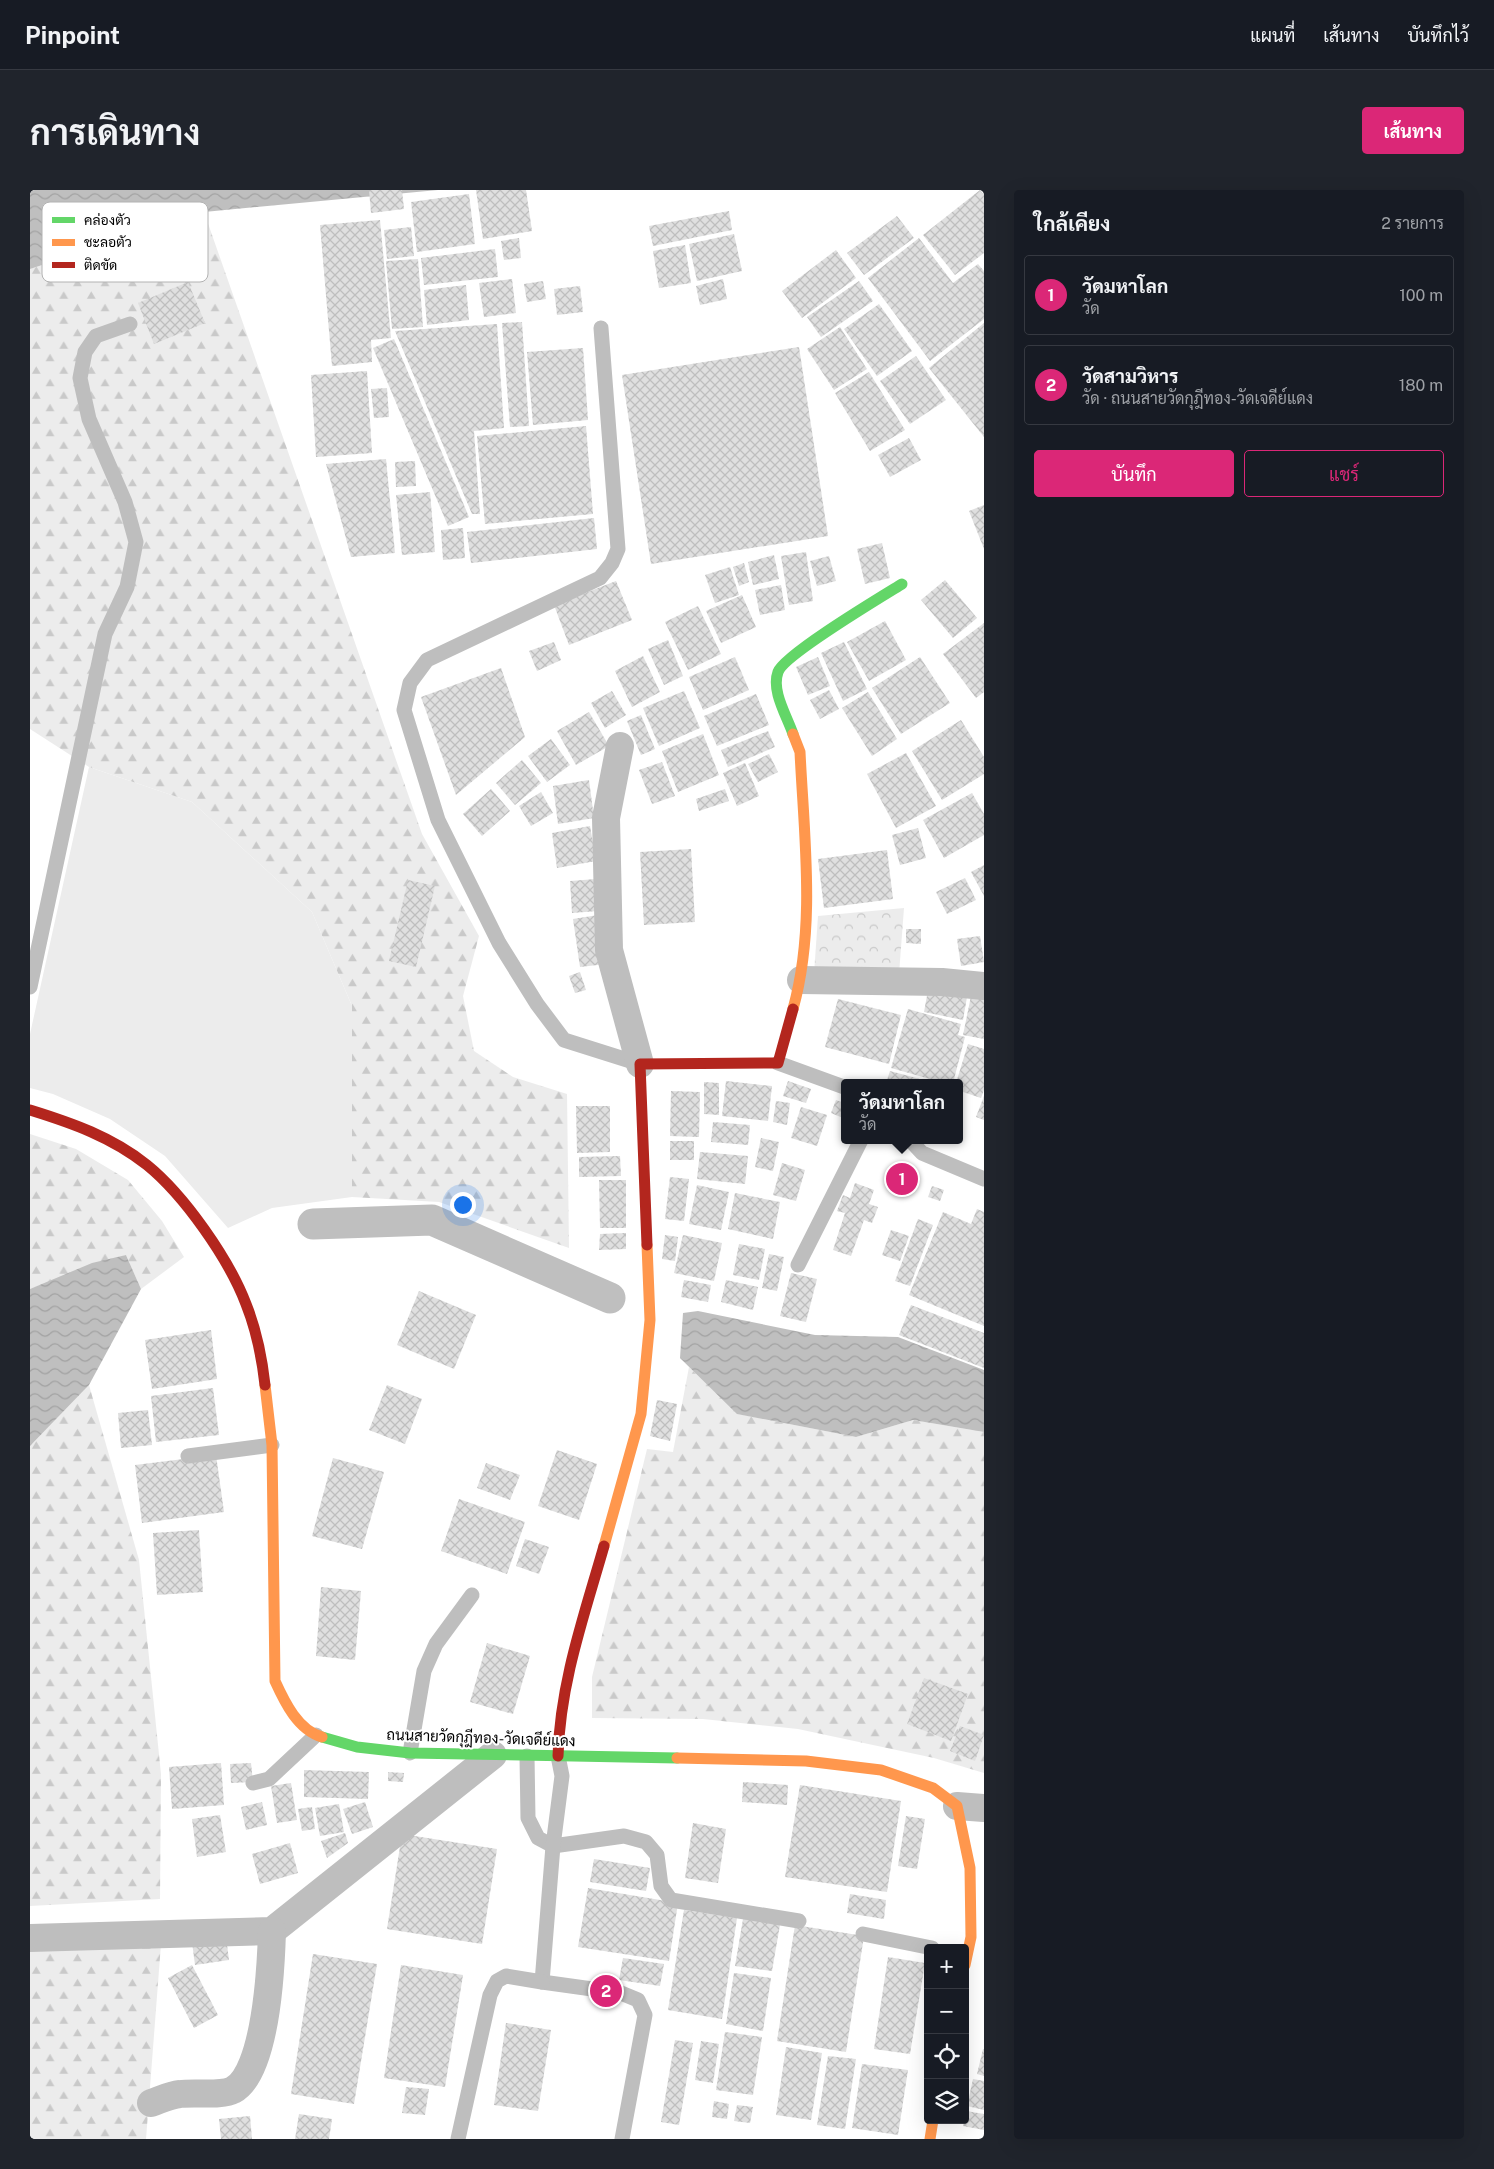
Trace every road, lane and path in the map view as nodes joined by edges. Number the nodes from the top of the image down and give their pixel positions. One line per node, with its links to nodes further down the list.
1 (130, 324): 7 (lane)
2 (601, 328): 9 (lane)
3 (902, 584): 5 (main road)
4 (620, 746): 9 (street)
5 (801, 980): 6 (street); 8 (main road)
6 (984, 986)
7 (30, 987)
8 (778, 1063): 9 (main road); 10 (lane)
9 (640, 1064): 23 (main road)
10 (841, 1085)
11 (30, 1110): 16 (main road, ถนนสายวัดกุฎีทอง-วัดเจดีย์แดง)
12 (859, 1144): 15 (lane)
13 (914, 1144): 14 (lane)
14 (984, 1180)
15 (798, 1265)
16 (272, 1445): 17 (lane); 19 (main road, ถนนสายวัดกุฎีทอง-วัดเจดีย์แดง)
17 (188, 1456)
18 (472, 1595): 20 (lane)
19 (316, 1735): 20 (main road, ถนนสายวัดกุฎีทอง-วัดเจดีย์แดง); 24 (lane)
20 (410, 1753): 21 (main road, ถนนสายวัดกุฎีทอง-วัดเจดีย์แดง)
21 (493, 1755): 22 (main road, ถนนสายวัดกุฎีทอง-วัดเจดีย์แดง); 29 (street)
22 (527, 1756): 23 (main road, ถนนสายวัดกุฎีทอง-วัดเจดีย์แดง); 27 (lane)
23 (558, 1756): 25 (main road, ถนนสายวัดกุฎีทอง-วัดเจดีย์แดง); 27 (lane)
24 (253, 1783)
25 (957, 1806): 26 (street); 32 (main road)
26 (984, 1808)
27 (553, 1846): 28 (lane); 35 (lane)
28 (799, 1921)
29 (272, 1931): 31 (street); 36 (street)
30 (863, 1934): 33 (lane)
31 (30, 1938)
32 (978, 1938): 34 (main road)
33 (924, 1946)
34 (969, 1953)
35 (542, 1982): 38 (lane); 39 (lane)
36 (151, 2103)
37 (932, 2124): 40 (main road)
38 (458, 2139)
39 (622, 2139)
40 (930, 2139)

